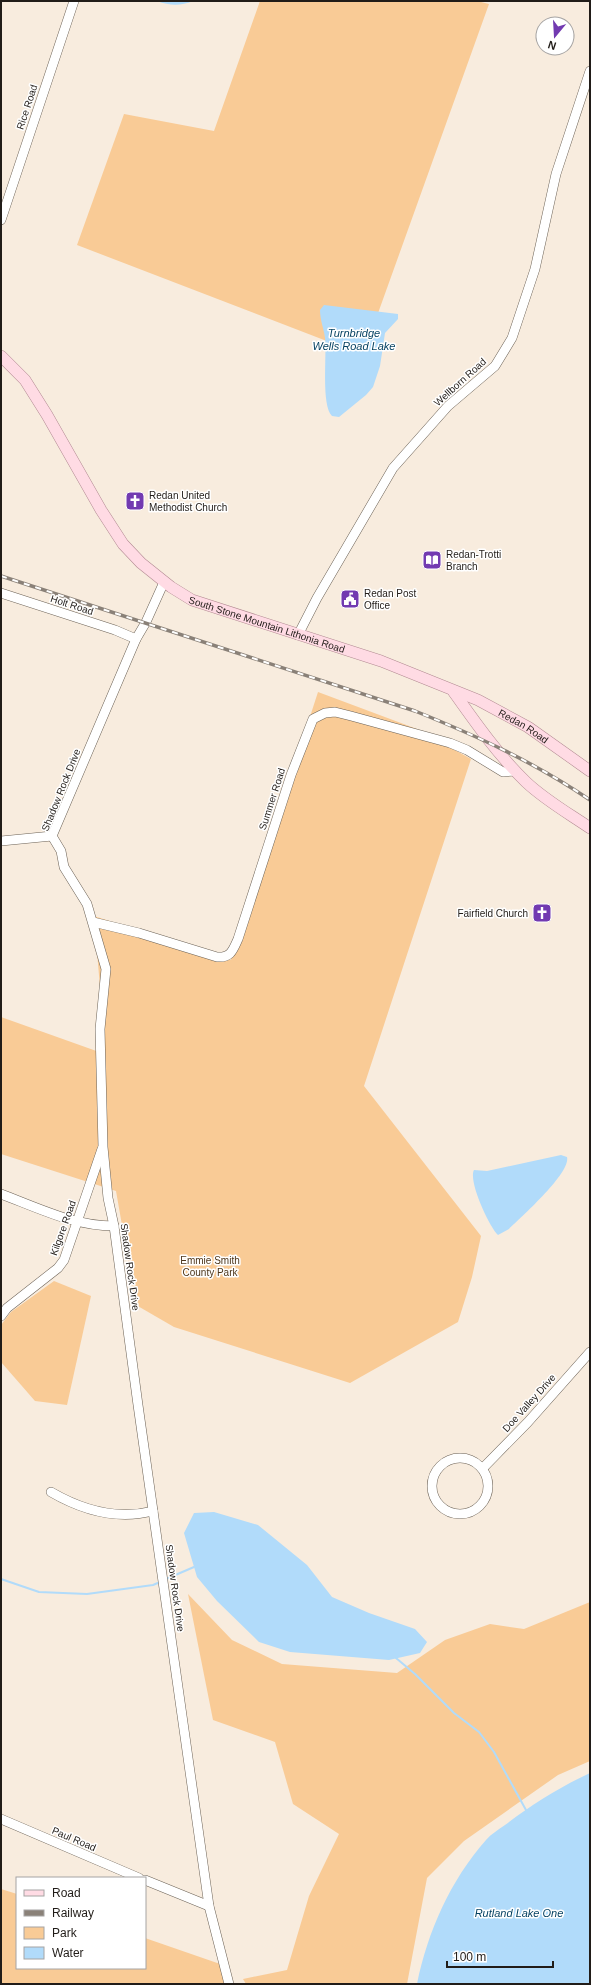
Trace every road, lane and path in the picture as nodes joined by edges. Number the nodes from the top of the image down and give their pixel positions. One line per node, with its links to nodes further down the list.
1 (74, 1): 3 (street, Rice Road)
2 (590, 71): 7 (street, Wellborn Road)
3 (1, 220)
4 (1, 356): 5 (main road, South Stone Mountain Lithonia Road)
5 (164, 582): 7 (main road, South Stone Mountain Lithonia Road); 8 (street, Shadow Rock Drive)
6 (1, 593): 8 (street, Holt Road)
7 (298, 635): 9 (main road, South Stone Mountain Lithonia Road)
8 (136, 639): 13 (street, Shadow Rock Drive)
9 (453, 691): 10 (main road, South Stone Mountain Lithonia Road); 11 (main road, Redan Road)
10 (515, 771): 12 (main road, South Stone Mountain Lithonia Road); 15 (street, Summer Road)
11 (590, 771)
12 (590, 828)
13 (52, 836): 14 (street); 15 (street, Shadow Rock Drive)
14 (1, 841)
15 (93, 922): 16 (street, Shadow Rock Drive)
16 (103, 1147): 18 (street, Kilgore Road); 19 (street, Shadow Rock Drive)
17 (1, 1194): 18 (street)
18 (77, 1222): 19 (street); 20 (street, Kilgore Road)
19 (114, 1226): 24 (street, Shadow Rock Drive)
20 (1, 1316)
21 (590, 1352): 22 (street, Doe Valley Drive)
22 (483, 1468): 22 (street)
23 (51, 1492): 24 (street)
24 (153, 1511): 28 (street, Shadow Rock Drive)
25 (1, 1819): 26 (street, Paul Road)
26 (138, 1877)
27 (146, 1880): 28 (street)
28 (209, 1906): 29 (street, Shadow Rock Drive)
29 (229, 1984)

